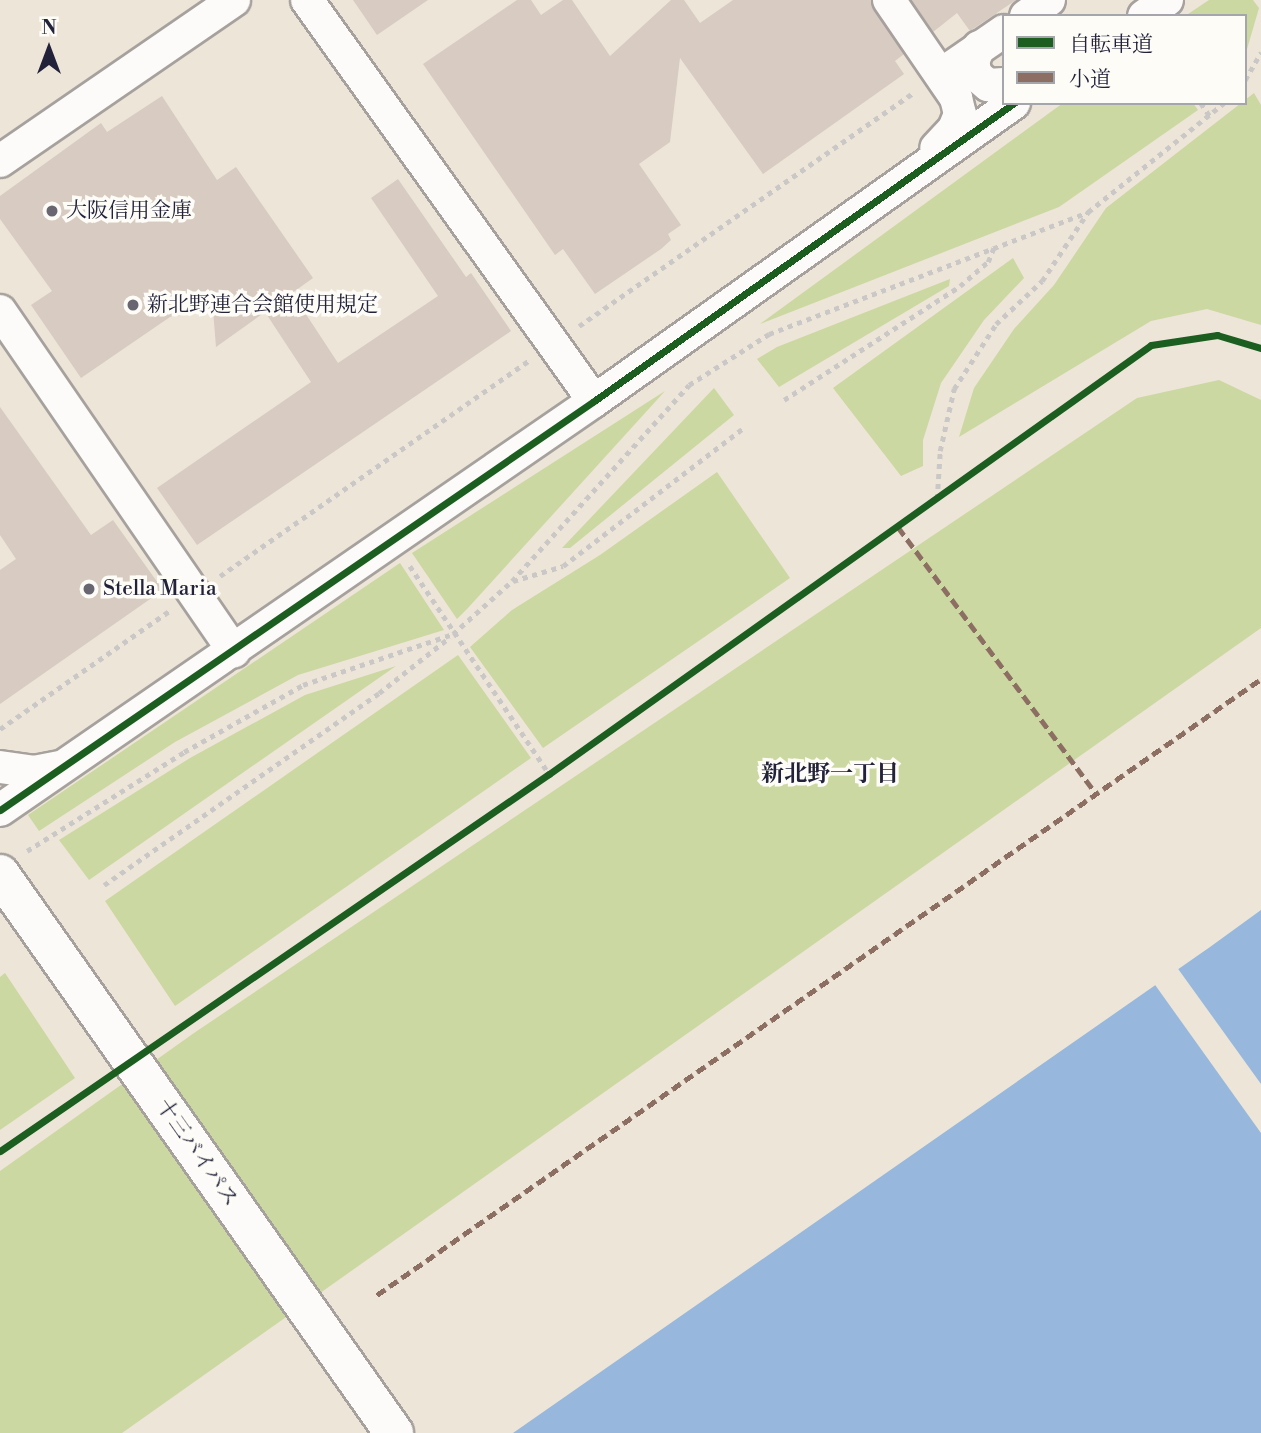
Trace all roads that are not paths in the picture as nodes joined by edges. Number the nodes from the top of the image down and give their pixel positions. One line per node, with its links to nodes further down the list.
1 (234, 0): 12 (street)
2 (307, 0): 15 (street)
3 (889, 0): 9 (street)
4 (1049, 0): 6 (street)
5 (1167, 0): 7 (street)
6 (1029, 14)
7 (1147, 14)
8 (991, 39): 9 (street); 10 (street)
9 (943, 73): 13 (street)
10 (1002, 84)
11 (1011, 105): 13 (street)
12 (0, 161)
13 (919, 167): 15 (street)
14 (0, 311): 16 (street)
15 (594, 401): 16 (street)
16 (234, 651): 17 (street)
17 (67, 765): 18 (street); 19 (street)
18 (0, 767)
19 (0, 810)
20 (10, 864): 21 (highway, 十三バイパス)
21 (394, 1433)

